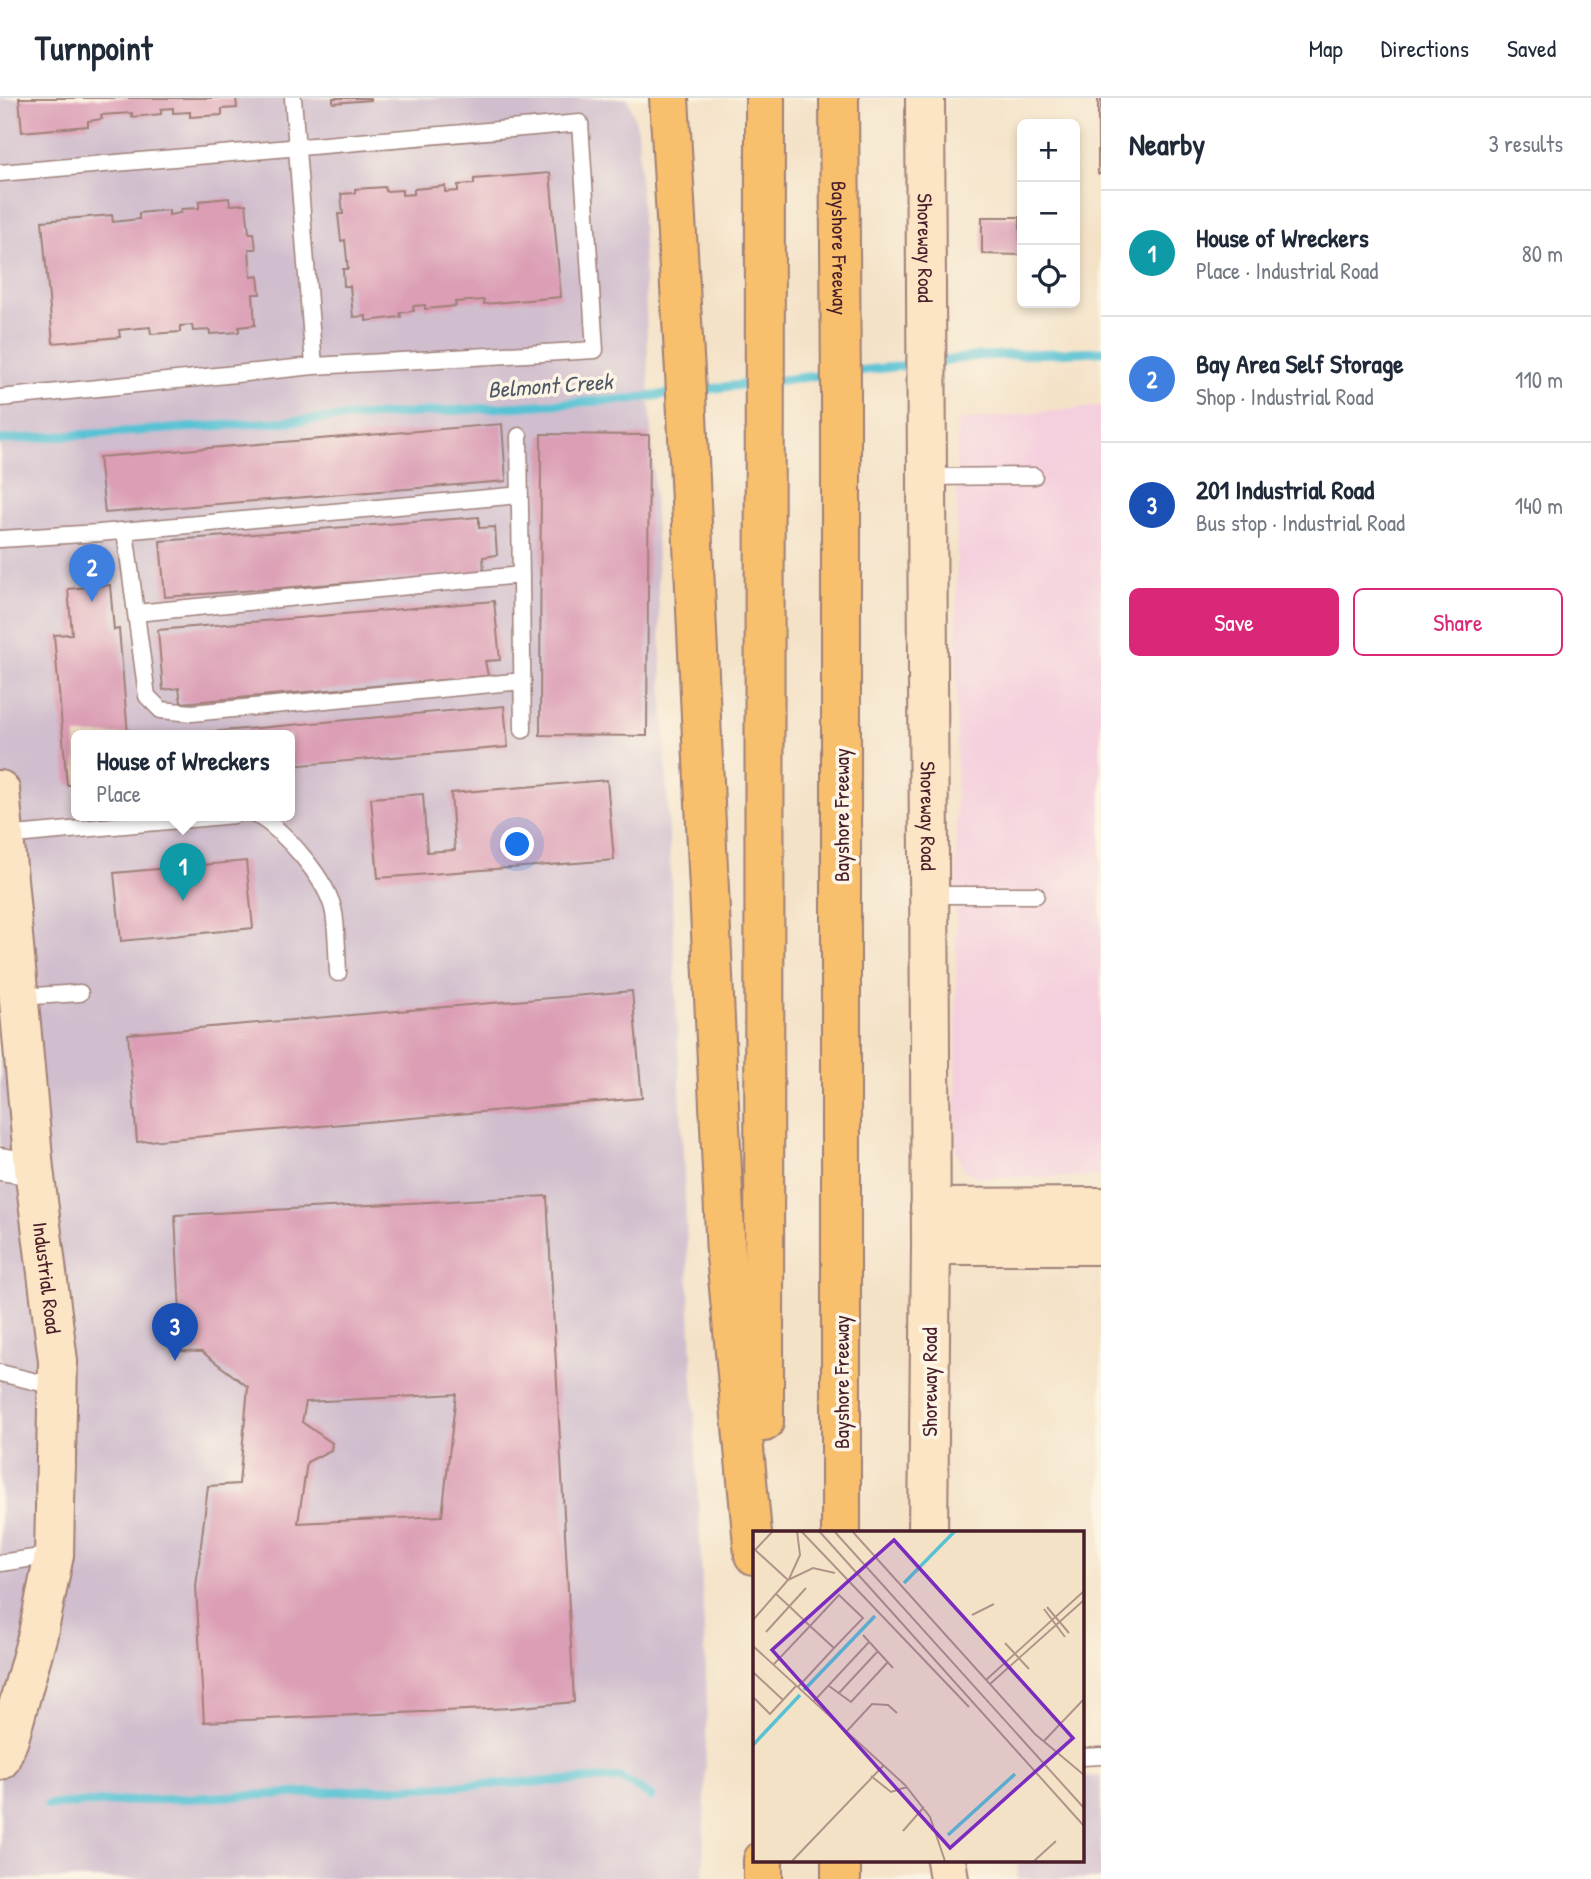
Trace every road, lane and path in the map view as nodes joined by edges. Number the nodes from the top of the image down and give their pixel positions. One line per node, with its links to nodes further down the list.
1 (293, 98): 6 (lane)
2 (669, 98): 38 (highway)
3 (765, 98): 35 (highway)
4 (839, 98): 36 (highway, Bayshore Freeway)
5 (925, 98): 12 (street, Shoreway Road)
6 (297, 149): 7 (lane); 8 (lane); 8 (lane)
7 (0, 173)
8 (314, 366): 9 (lane)
9 (0, 398)
10 (519, 436): 13 (lane)
11 (1034, 476): 12 (lane)
12 (926, 477): 24 (street, Shoreway Road)
13 (520, 495): 14 (lane); 16 (lane)
14 (125, 531): 15 (lane); 17 (lane)
15 (0, 539)
16 (521, 575): 17 (lane); 18 (lane)
17 (136, 613): 18 (lane)
18 (523, 681): 19 (lane)
19 (523, 730)
20 (0, 790): 23 (street, Industrial Road)
21 (204, 821): 23 (lane)
22 (266, 821): 26 (lane)
23 (4, 861): 28 (street, Industrial Road)
24 (928, 895): 25 (lane); 31 (street, Shoreway Road)
25 (1036, 895)
26 (338, 973)
27 (80, 993): 28 (lane)
28 (19, 997): 29 (street, Industrial Road)
29 (17, 1166): 34 (street, Industrial Road)
30 (1101, 1207): 31 (street)
31 (930, 1226): 32 (street); 37 (street, Shoreway Road)
32 (1101, 1245)
33 (0, 1373): 34 (lane)
34 (58, 1387): 39 (street, Industrial Road)
35 (764, 1531)
36 (841, 1531)
37 (928, 1531)
38 (753, 1544)
39 (54, 1555): 40 (lane); 41 (street, Industrial Road)
40 (0, 1563)
41 (0, 1760)

